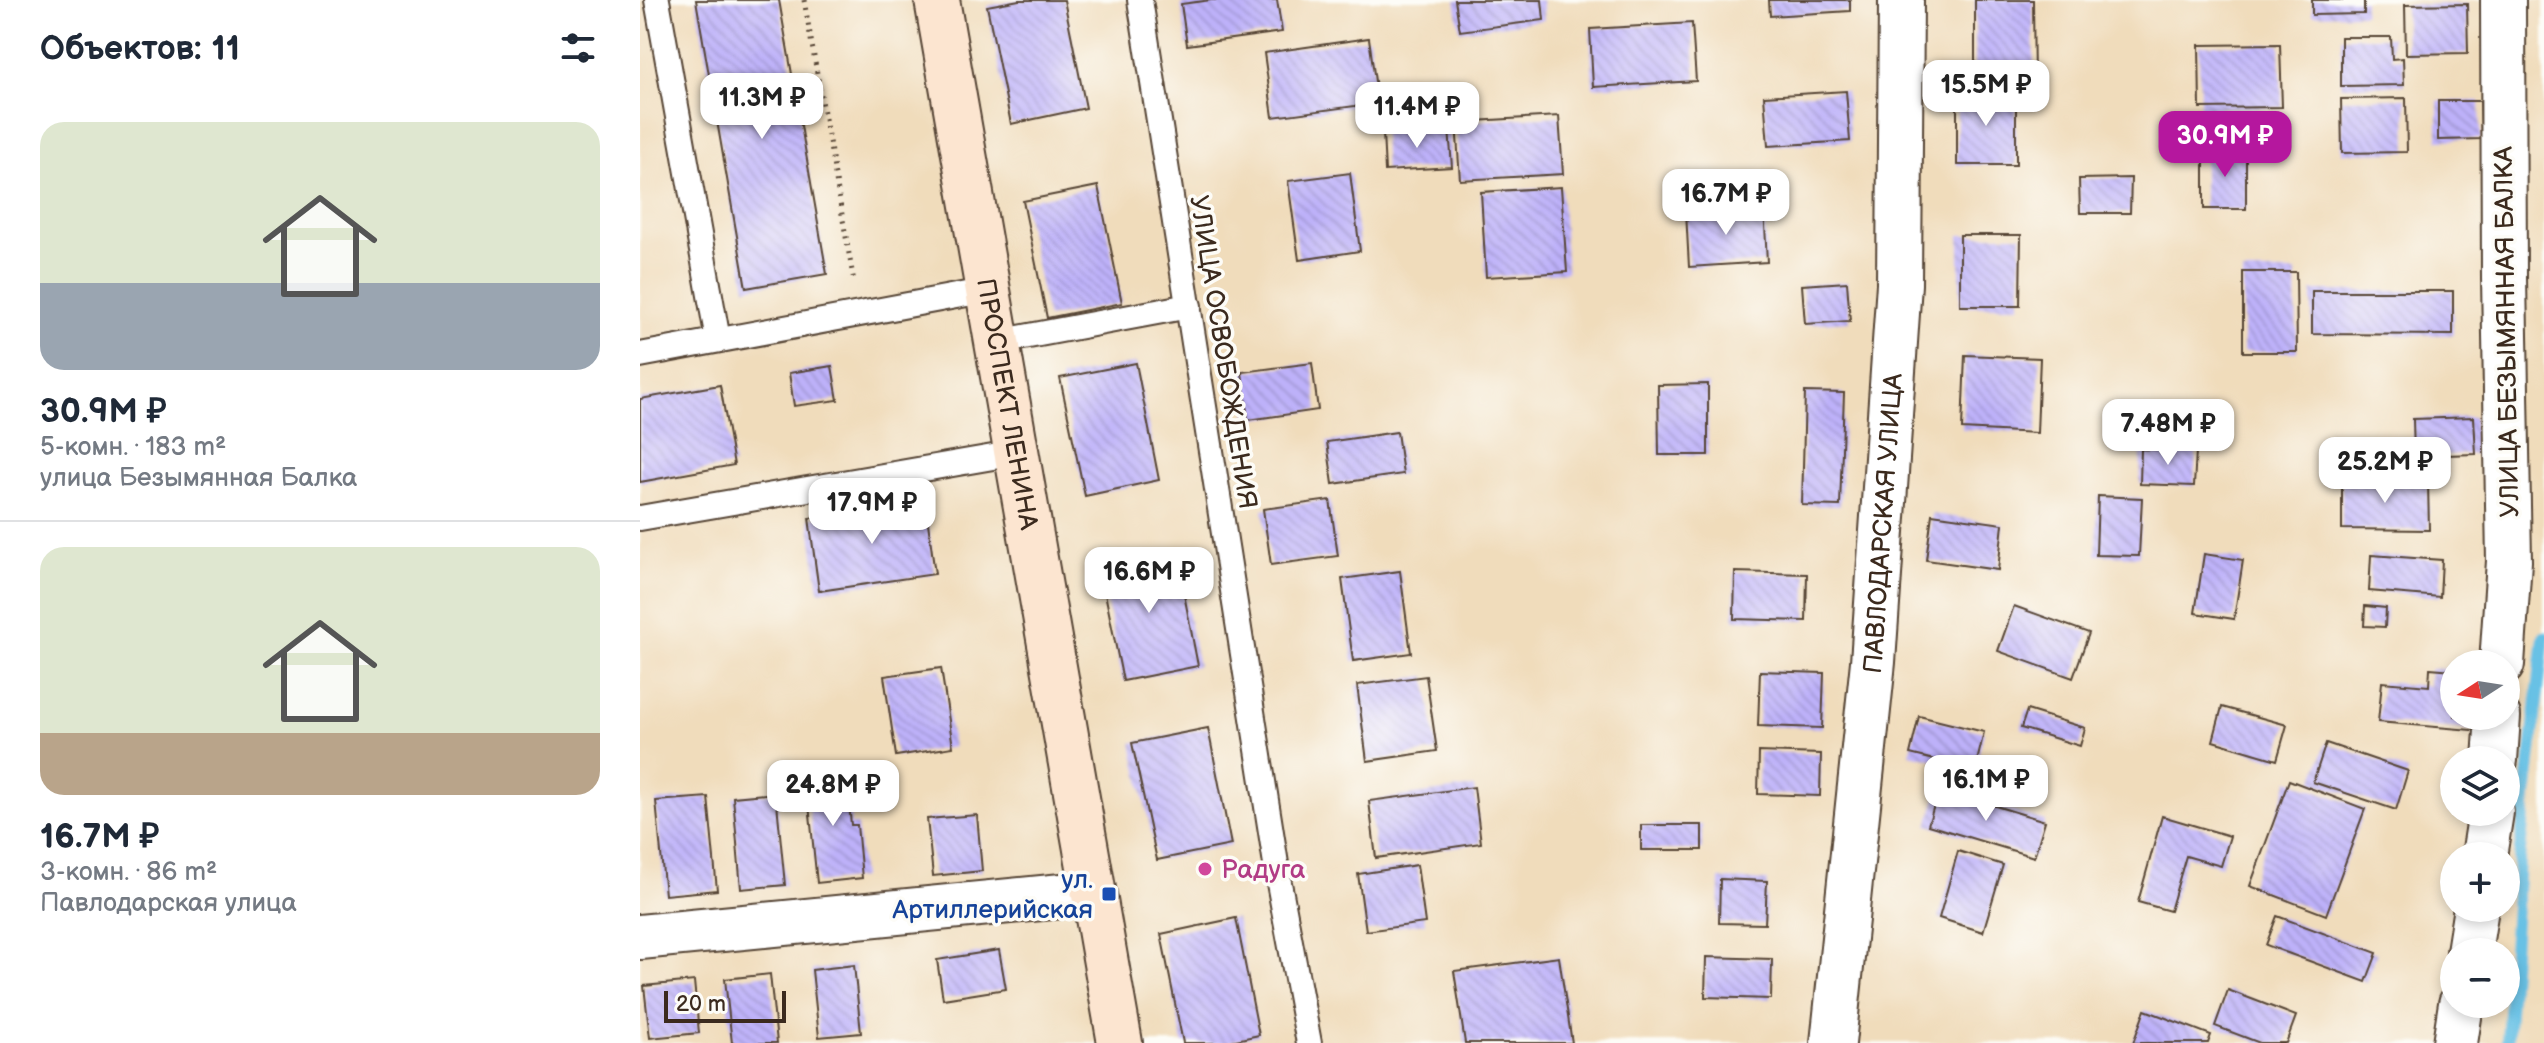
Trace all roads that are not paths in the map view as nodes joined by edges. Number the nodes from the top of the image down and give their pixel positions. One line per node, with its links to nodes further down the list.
1 (657, 0): 8 (lane)
2 (937, 0): 6 (main road, ПРОСПЕКТ ЛЕНИНА)
3 (1140, 0): 7 (lane, УЛИЦА ОСВОБОЖДЕНИЯ)
4 (1901, 0): 19 (street, ПАВЛОДАРСКАЯ УЛИЦА)
5 (2503, 0): 13 (street, УЛИЦА БЕЗЫМЯННАЯ БАЛКА)
6 (988, 290): 8 (lane); 9 (main road, ПРОСПЕКТ ЛЕНИНА)
7 (1189, 306): 9 (lane); 18 (lane, УЛИЦА ОСВОБОЖДЕНИЯ)
8 (718, 340): 10 (lane)
9 (997, 342): 11 (main road, ПРОСПЕКТ ЛЕНИНА)
10 (640, 355)
11 (1016, 453): 12 (lane); 14 (main road, ПРОСПЕКТ ЛЕНИНА)
12 (640, 518)
13 (2503, 650)
14 (1093, 893): 15 (street); 17 (main road, ПРОСПЕКТ ЛЕНИНА)
15 (640, 937)
16 (2459, 1018): 20 (street)
17 (1120, 1043)
18 (1309, 1043)
19 (1833, 1043)
20 (2455, 1043)

